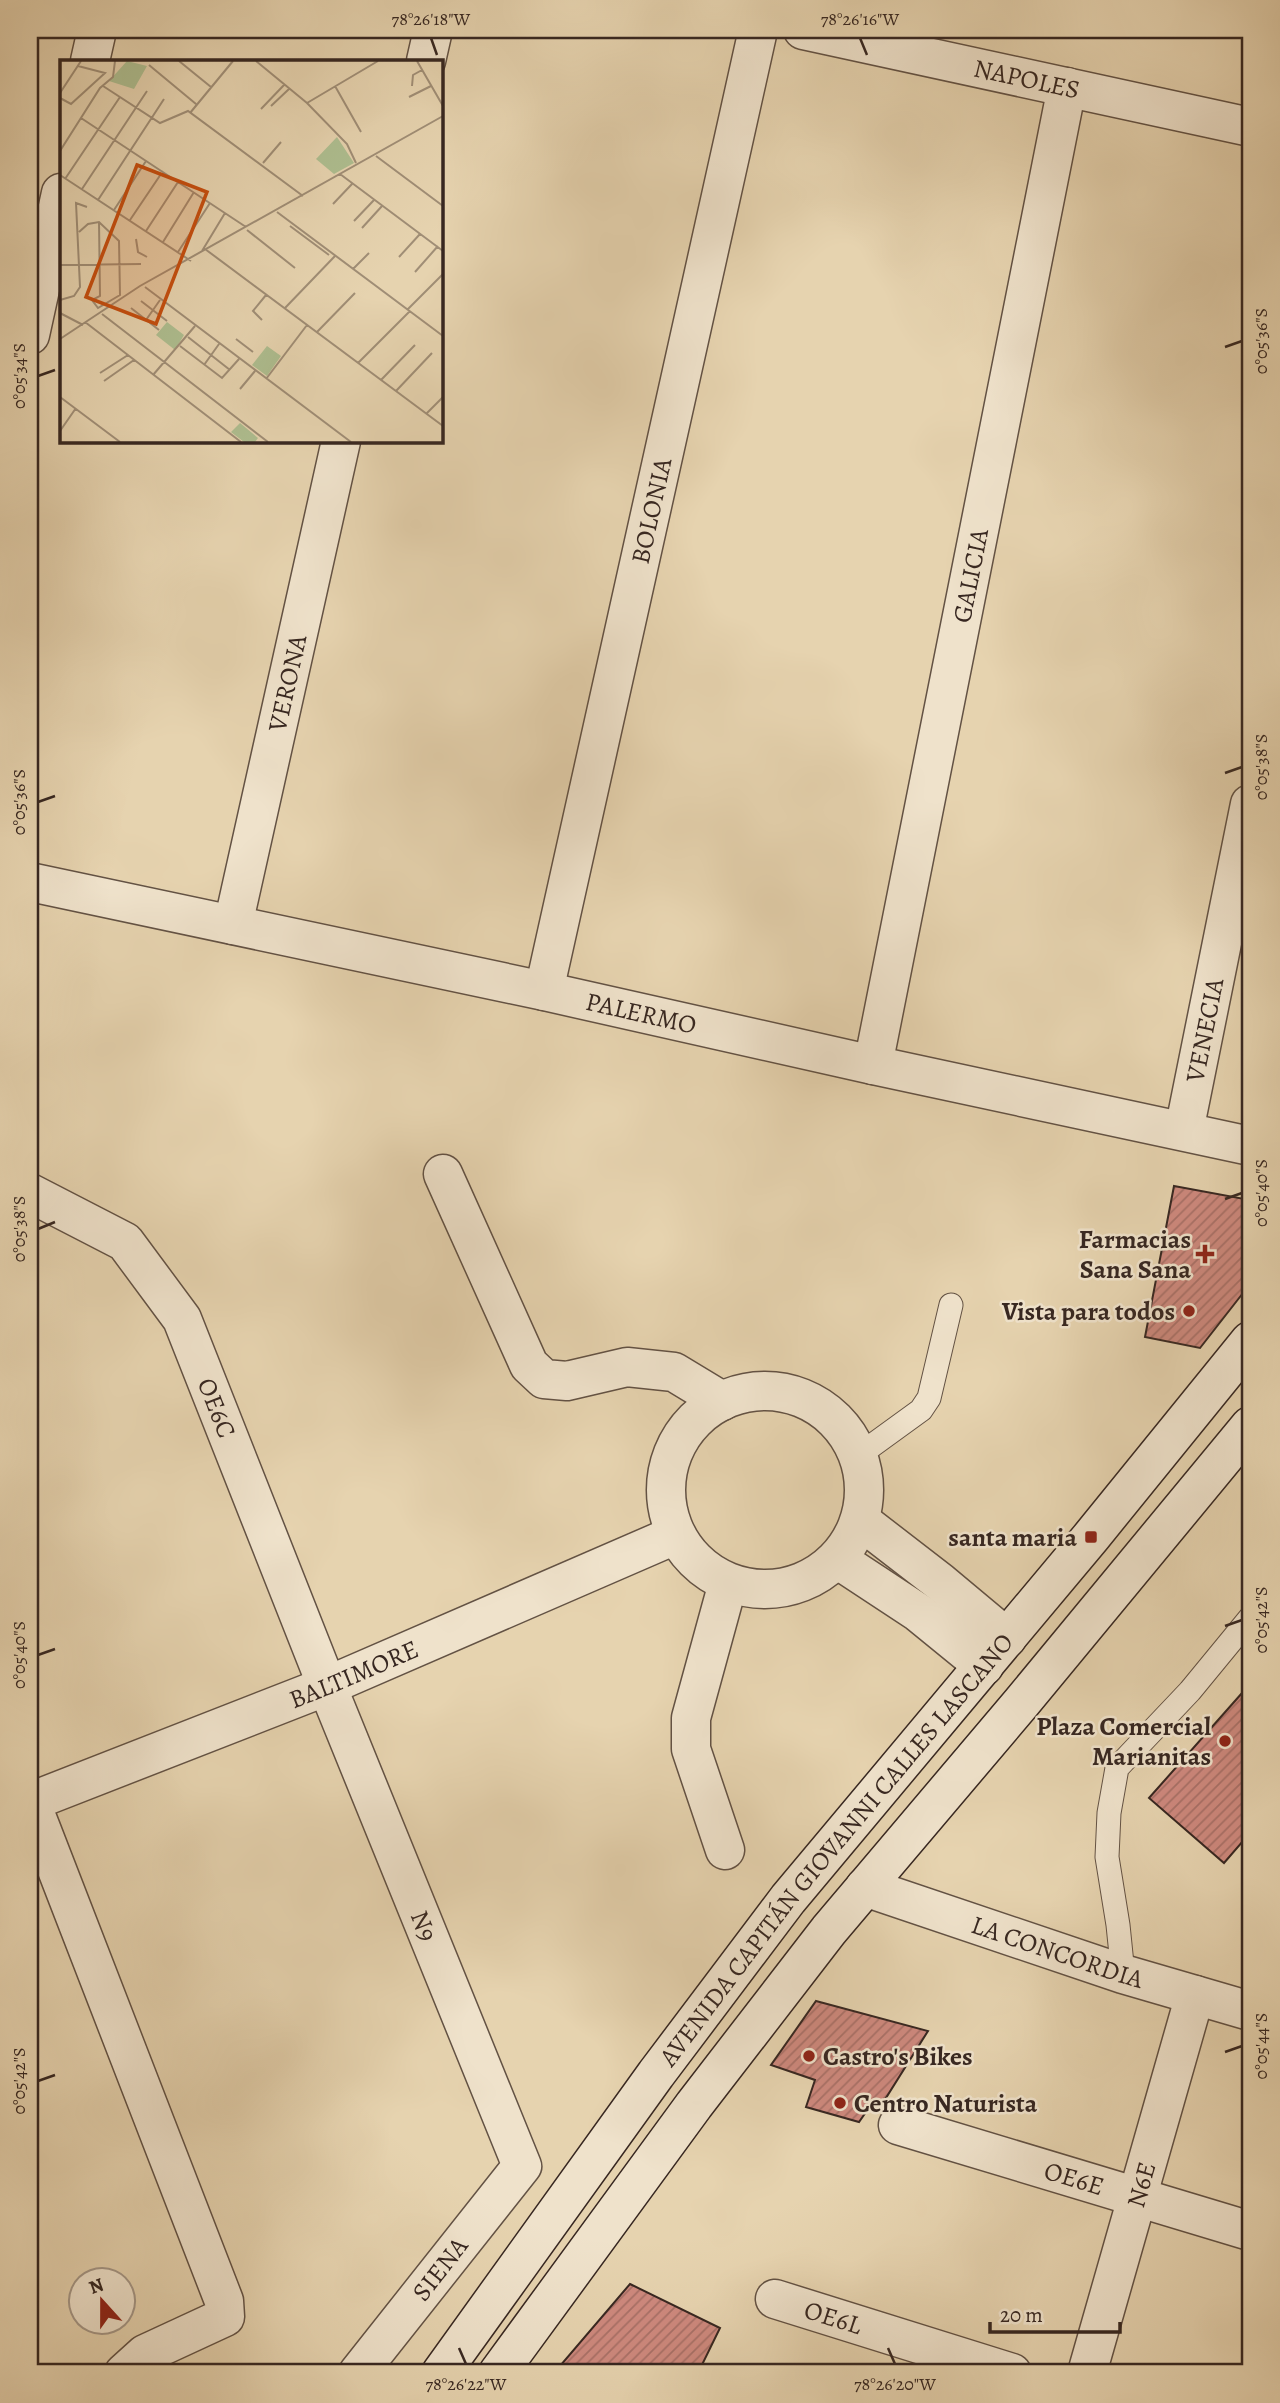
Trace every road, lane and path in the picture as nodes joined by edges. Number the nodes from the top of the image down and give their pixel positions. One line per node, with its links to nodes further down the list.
1 (97, 30): 6 (street)
2 (433, 30): 7 (street)
3 (758, 30): 16 (street, BOLONIA)
4 (803, 30): 5 (street, NAPOLES)
5 (853, 34): 8 (street, NAPOLES)
6 (90, 60)
7 (426, 60)
8 (1067, 88): 9 (street, NAPOLES); 17 (street, GALICIA)
9 (1250, 127)
10 (60, 198): 11 (street)
11 (30, 335)
12 (341, 443): 15 (street, VERONA)
13 (1250, 804): 18 (street, VENECIA)
14 (30, 882): 15 (street, PALERMO)
15 (233, 925): 16 (street, PALERMO)
16 (544, 991): 17 (street, PALERMO)
17 (873, 1065): 18 (street, PALERMO)
18 (1184, 1131): 19 (street, PALERMO)
19 (1250, 1146)
20 (443, 1174): 24 (street)
21 (30, 1192): 33 (street, OE6C)
22 (951, 1305): 26 (lane)
23 (1250, 1341): 32 (street, AVENIDA CAPITÁN GIOVANNI CALLES LASCANO)
24 (722, 1401): 26 (street); 28 (street)
25 (1250, 1426): 36 (street, AVENIDA CAPITÁN GIOVANNI CALLES LASCANO)
26 (859, 1455): 27 (street)
27 (860, 1521): 29 (street); 32 (street)
28 (675, 1535): 30 (street); 33 (street, BALTIMORE)
29 (837, 1559): 30 (street); 32 (street)
30 (728, 1583): 35 (street)
31 (1250, 1618): 37 (lane)
32 (995, 1652): 47 (street, AVENIDA CAPITÁN GIOVANNI CALLES LASCANO)
33 (327, 1686): 34 (street, BALTIMORE); 41 (street, N9)
34 (30, 1801): 45 (street)
35 (725, 1850)
36 (865, 1887): 37 (street, LA CONCORDIA); 48 (street, AVENIDA CAPITÁN GIOVANNI CALLES LASCANO)
37 (1123, 1974): 38 (street, LA CONCORDIA)
38 (1195, 1995): 39 (street, LA CONCORDIA); 42 (street, N6E)
39 (1250, 2011)
40 (898, 2125): 42 (street, OE6E)
41 (522, 2166): 46 (street, SIENA)
42 (1138, 2198): 43 (street, OE6E); 50 (street, N6E)
43 (1250, 2231)
44 (775, 2299): 49 (street, OE6L)
45 (124, 2373)
46 (358, 2373)
47 (441, 2373)
48 (498, 2373)
49 (1012, 2373)
50 (1087, 2373)

